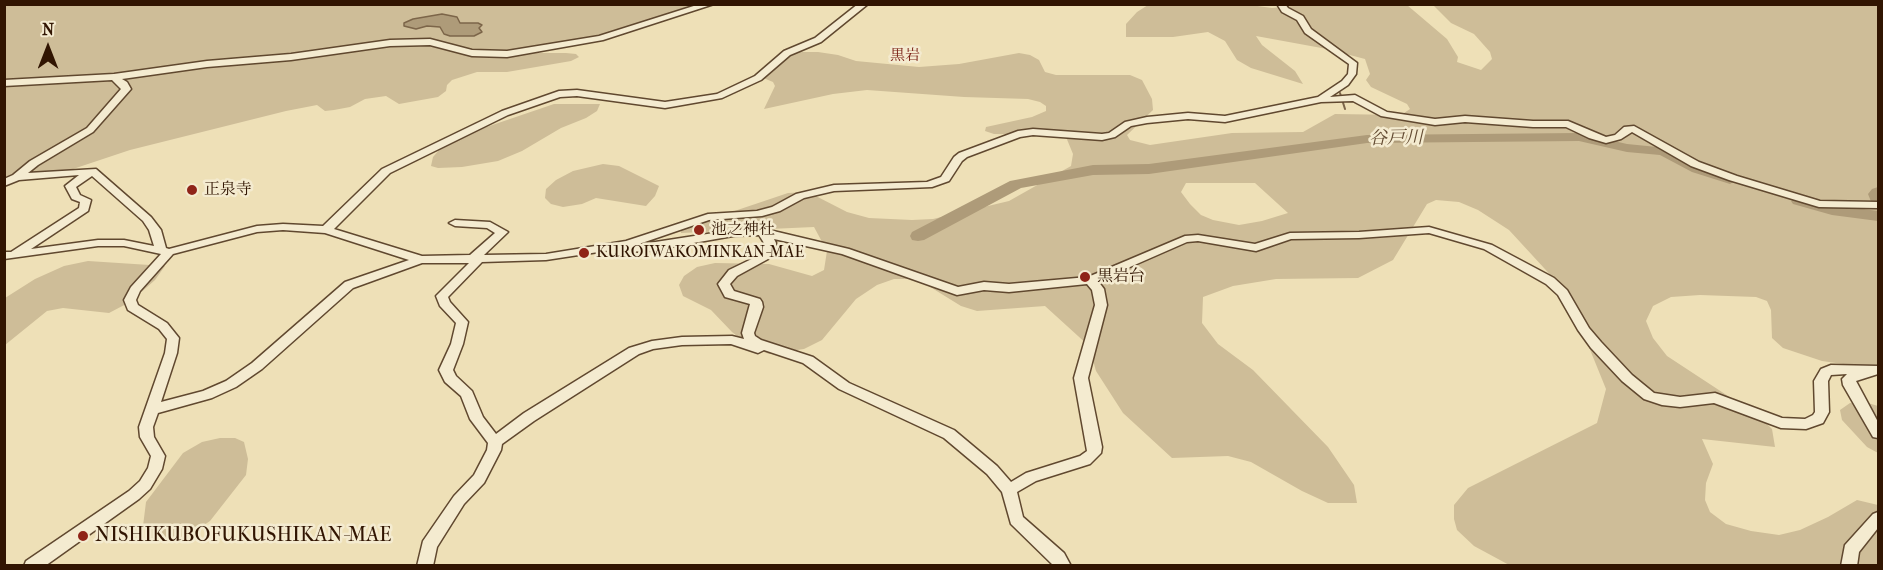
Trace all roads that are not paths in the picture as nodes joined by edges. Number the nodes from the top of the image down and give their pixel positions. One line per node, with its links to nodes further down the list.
1 (710, 4): 4 (street)
2 (864, 4): 12 (street)
3 (1281, 4): 6 (street)
4 (114, 77): 5 (street); 8 (street)
5 (4, 83)
6 (1324, 100): 10 (street); 14 (street)
7 (92, 171): 8 (street); 15 (street); 16 (street)
8 (17, 177): 9 (street)
9 (4, 183)
10 (1876, 205)
11 (454, 223): 18 (street)
12 (326, 231): 15 (street); 17 (street)
13 (765, 232): 14 (street); 19 (street); 20 (street)
14 (608, 248): 18 (street)
15 (165, 250): 16 (street); 22 (street)
16 (10, 255)
17 (421, 260): 18 (street); 22 (street)
18 (475, 260): 24 (street)
19 (1090, 280): 21 (street); 25 (street)
20 (781, 351): 24 (street); 25 (street)
21 (1878, 372): 23 (street)
22 (151, 410): 27 (street)
23 (1878, 433)
24 (495, 442): 28 (street)
25 (1009, 490): 29 (street)
26 (1878, 518): 30 (street)
27 (32, 566)
28 (425, 566)
29 (1063, 566)
30 (1849, 566)

